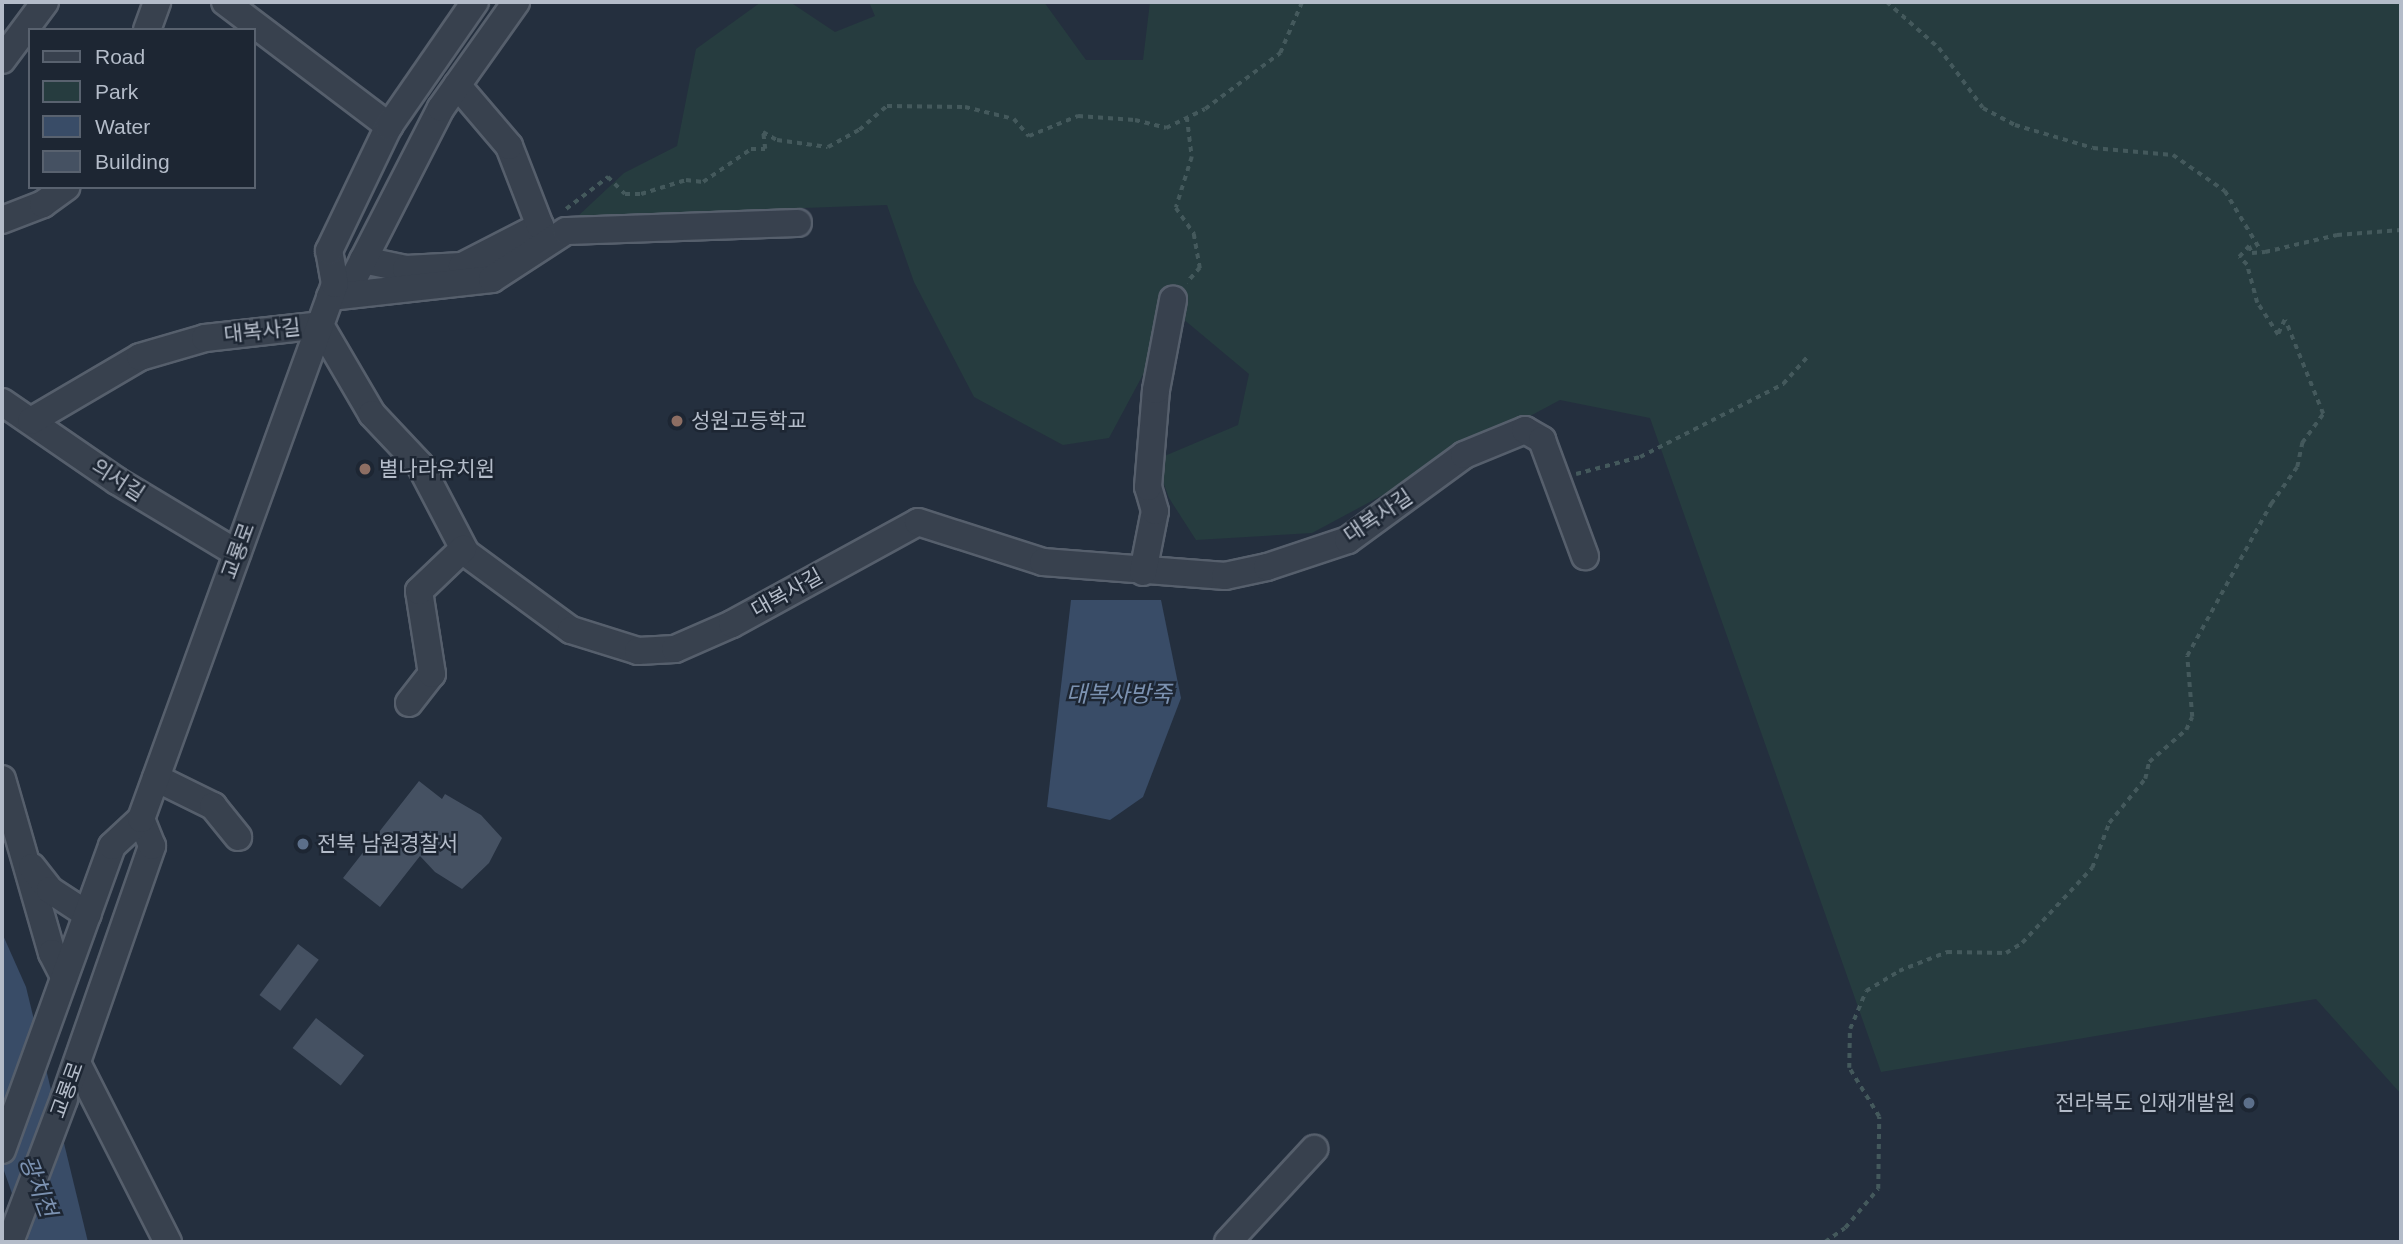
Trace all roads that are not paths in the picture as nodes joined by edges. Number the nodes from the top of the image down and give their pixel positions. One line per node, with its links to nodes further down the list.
1 (45, 2): 7 (street)
2 (157, 2): 6 (street)
3 (225, 2): 9 (street)
4 (475, 2): 9 (street)
5 (516, 2): 8 (street)
6 (148, 28)
7 (2, 60)
8 (457, 85): 13 (street); 13 (street)
9 (389, 126): 14 (street)
10 (62, 189): 11 (street)
11 (2, 220)
12 (798, 223): 14 (street)
13 (363, 260): 14 (street)
14 (333, 290): 16 (street, 교룡로)
15 (1173, 300): 22 (street)
16 (320, 325): 18 (street, 대복사길); 19 (street, 대복사길); 20 (street, 교룡로)
17 (2, 402): 18 (street, 의서길)
18 (32, 421): 20 (street, 의서길)
19 (463, 549): 22 (street, 대복사길); 23 (street)
20 (237, 554): 24 (street, 교룡로)
21 (1585, 556): 22 (street, 대복사길)
22 (1143, 572)
23 (409, 703)
24 (156, 778): 26 (street, 교룡로); 27 (street)
25 (2, 779): 28 (street)
26 (141, 819): 29 (street, 교룡로); 31 (street, 교룡로)
27 (238, 837)
28 (26, 860): 29 (street); 30 (street)
29 (88, 915): 30 (street, 교룡로)
30 (64, 977): 33 (street, 교룡로)
31 (77, 1063): 34 (street, 교룡로, bridge); 35 (street)
32 (1314, 1149): 36 (street)
33 (2, 1150)
34 (10, 1242)
35 (168, 1242)
36 (1228, 1242)

